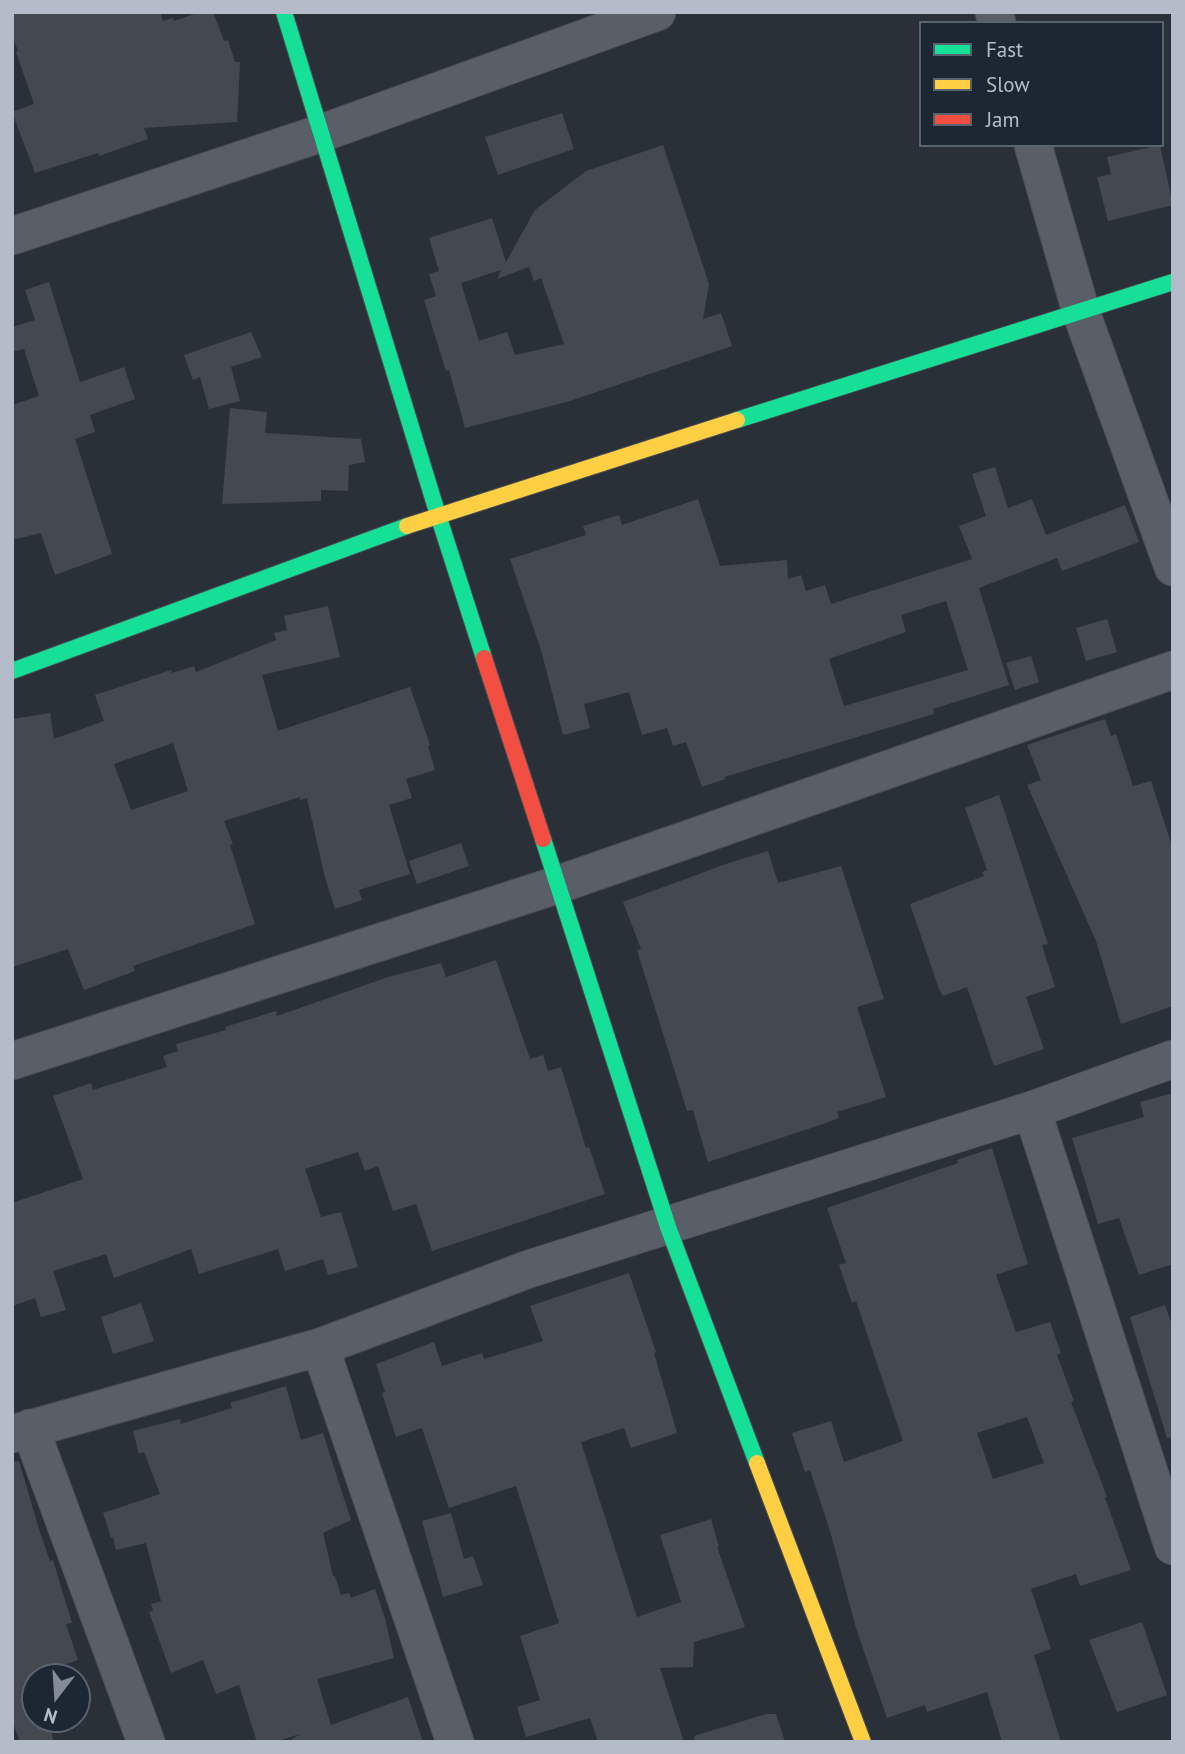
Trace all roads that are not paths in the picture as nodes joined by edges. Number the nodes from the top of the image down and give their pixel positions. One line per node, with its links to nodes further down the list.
1 (284, 12): 3 (street)
2 (642, 15): 3 (street)
3 (323, 133): 5 (street); 8 (street)
4 (1034, 147): 7 (street)
5 (12, 236)
6 (1173, 282): 7 (street)
7 (1081, 312): 8 (street); 9 (street)
8 (438, 515): 11 (street); 12 (street)
9 (1173, 567)
10 (1173, 670): 12 (street)
11 (12, 671)
12 (557, 885): 14 (street); 16 (street)
13 (1173, 1059): 15 (street)
14 (12, 1061)
15 (1032, 1110): 16 (street); 19 (street)
16 (668, 1227): 17 (street); 22 (street)
17 (320, 1347): 18 (street); 21 (street)
18 (21, 1431): 20 (street)
19 (1173, 1546)
20 (146, 1742)
21 (455, 1742)
22 (863, 1742)

